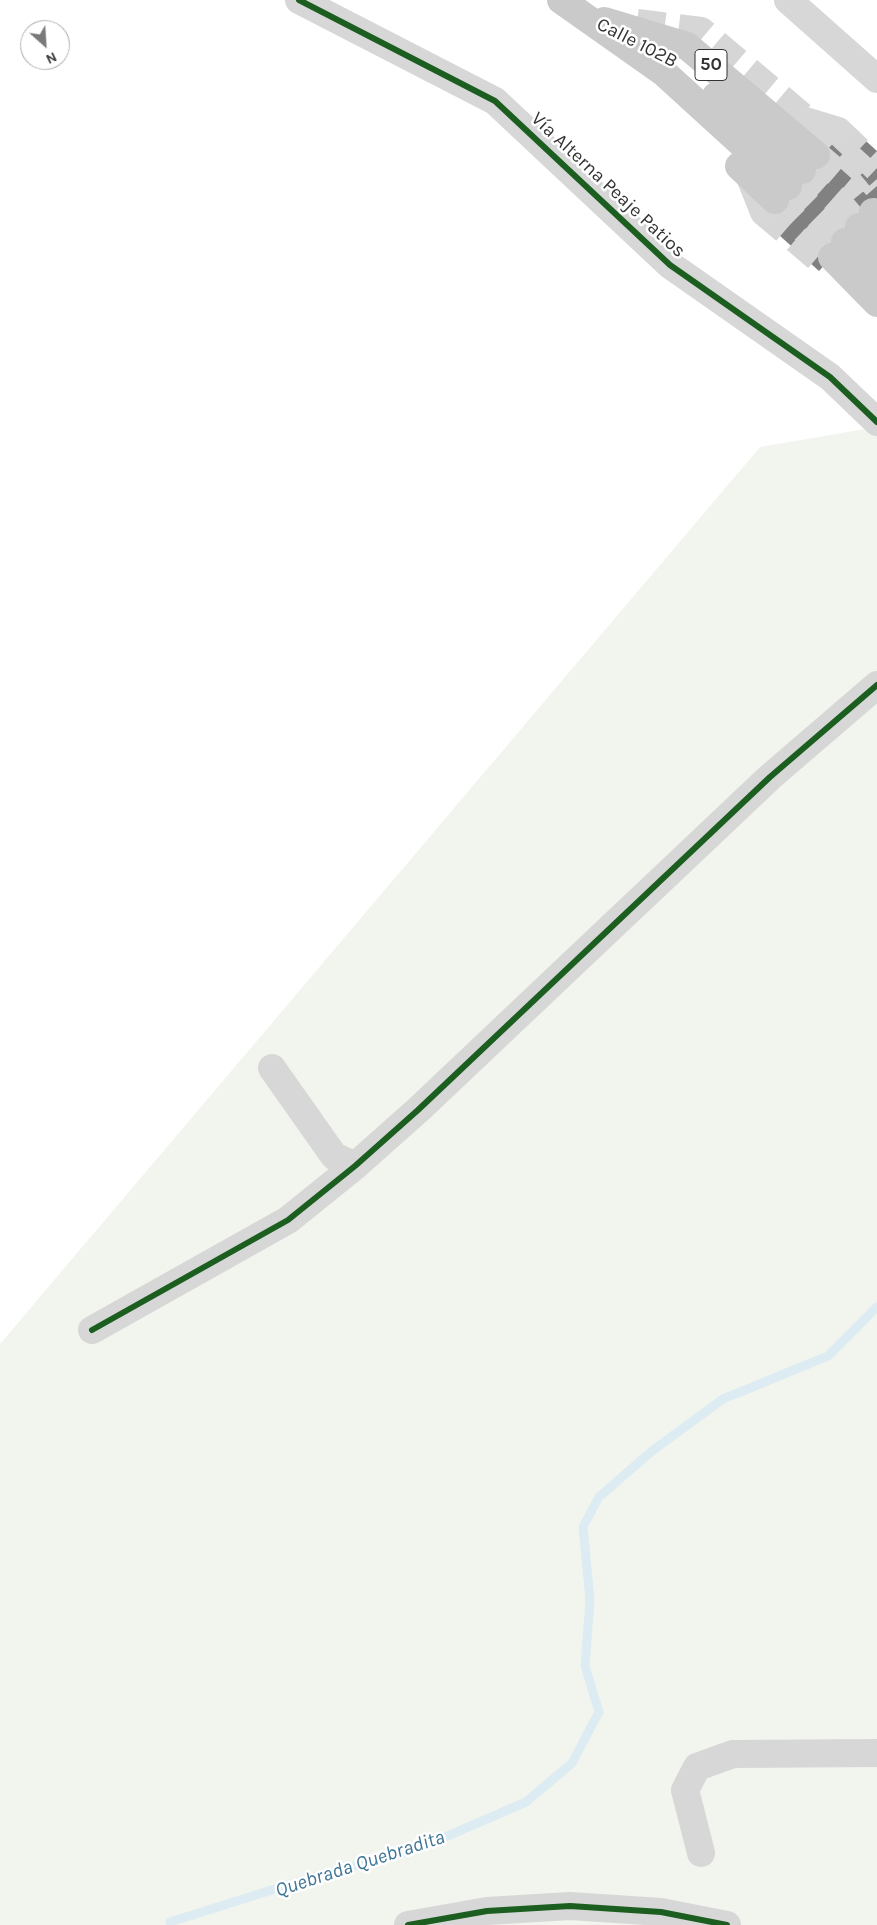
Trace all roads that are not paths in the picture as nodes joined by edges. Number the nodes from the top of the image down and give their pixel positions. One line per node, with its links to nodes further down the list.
1 (299, 0): 12 (street, Vía Alterna Peaje Patios)
2 (788, 0): 4 (street)
3 (570, 5): 7 (main road, Calle 102B / 50); 7 (main road, Calle 102B); 7 (main road, Calle 102B / 50)
4 (877, 79)
5 (805, 121): 6 (street)
6 (838, 131)
7 (789, 185)
8 (851, 242): 9 (main road); 10 (main road); 11 (main road)
9 (877, 247)
10 (877, 276)
11 (877, 303)
12 (877, 422)
13 (877, 685): 15 (street)
14 (272, 1068): 15 (street)
15 (355, 1166): 16 (street)
16 (92, 1330)
17 (877, 1753): 18 (street)
18 (701, 1853)
19 (422, 1924): 20 (street)
20 (727, 1925)

